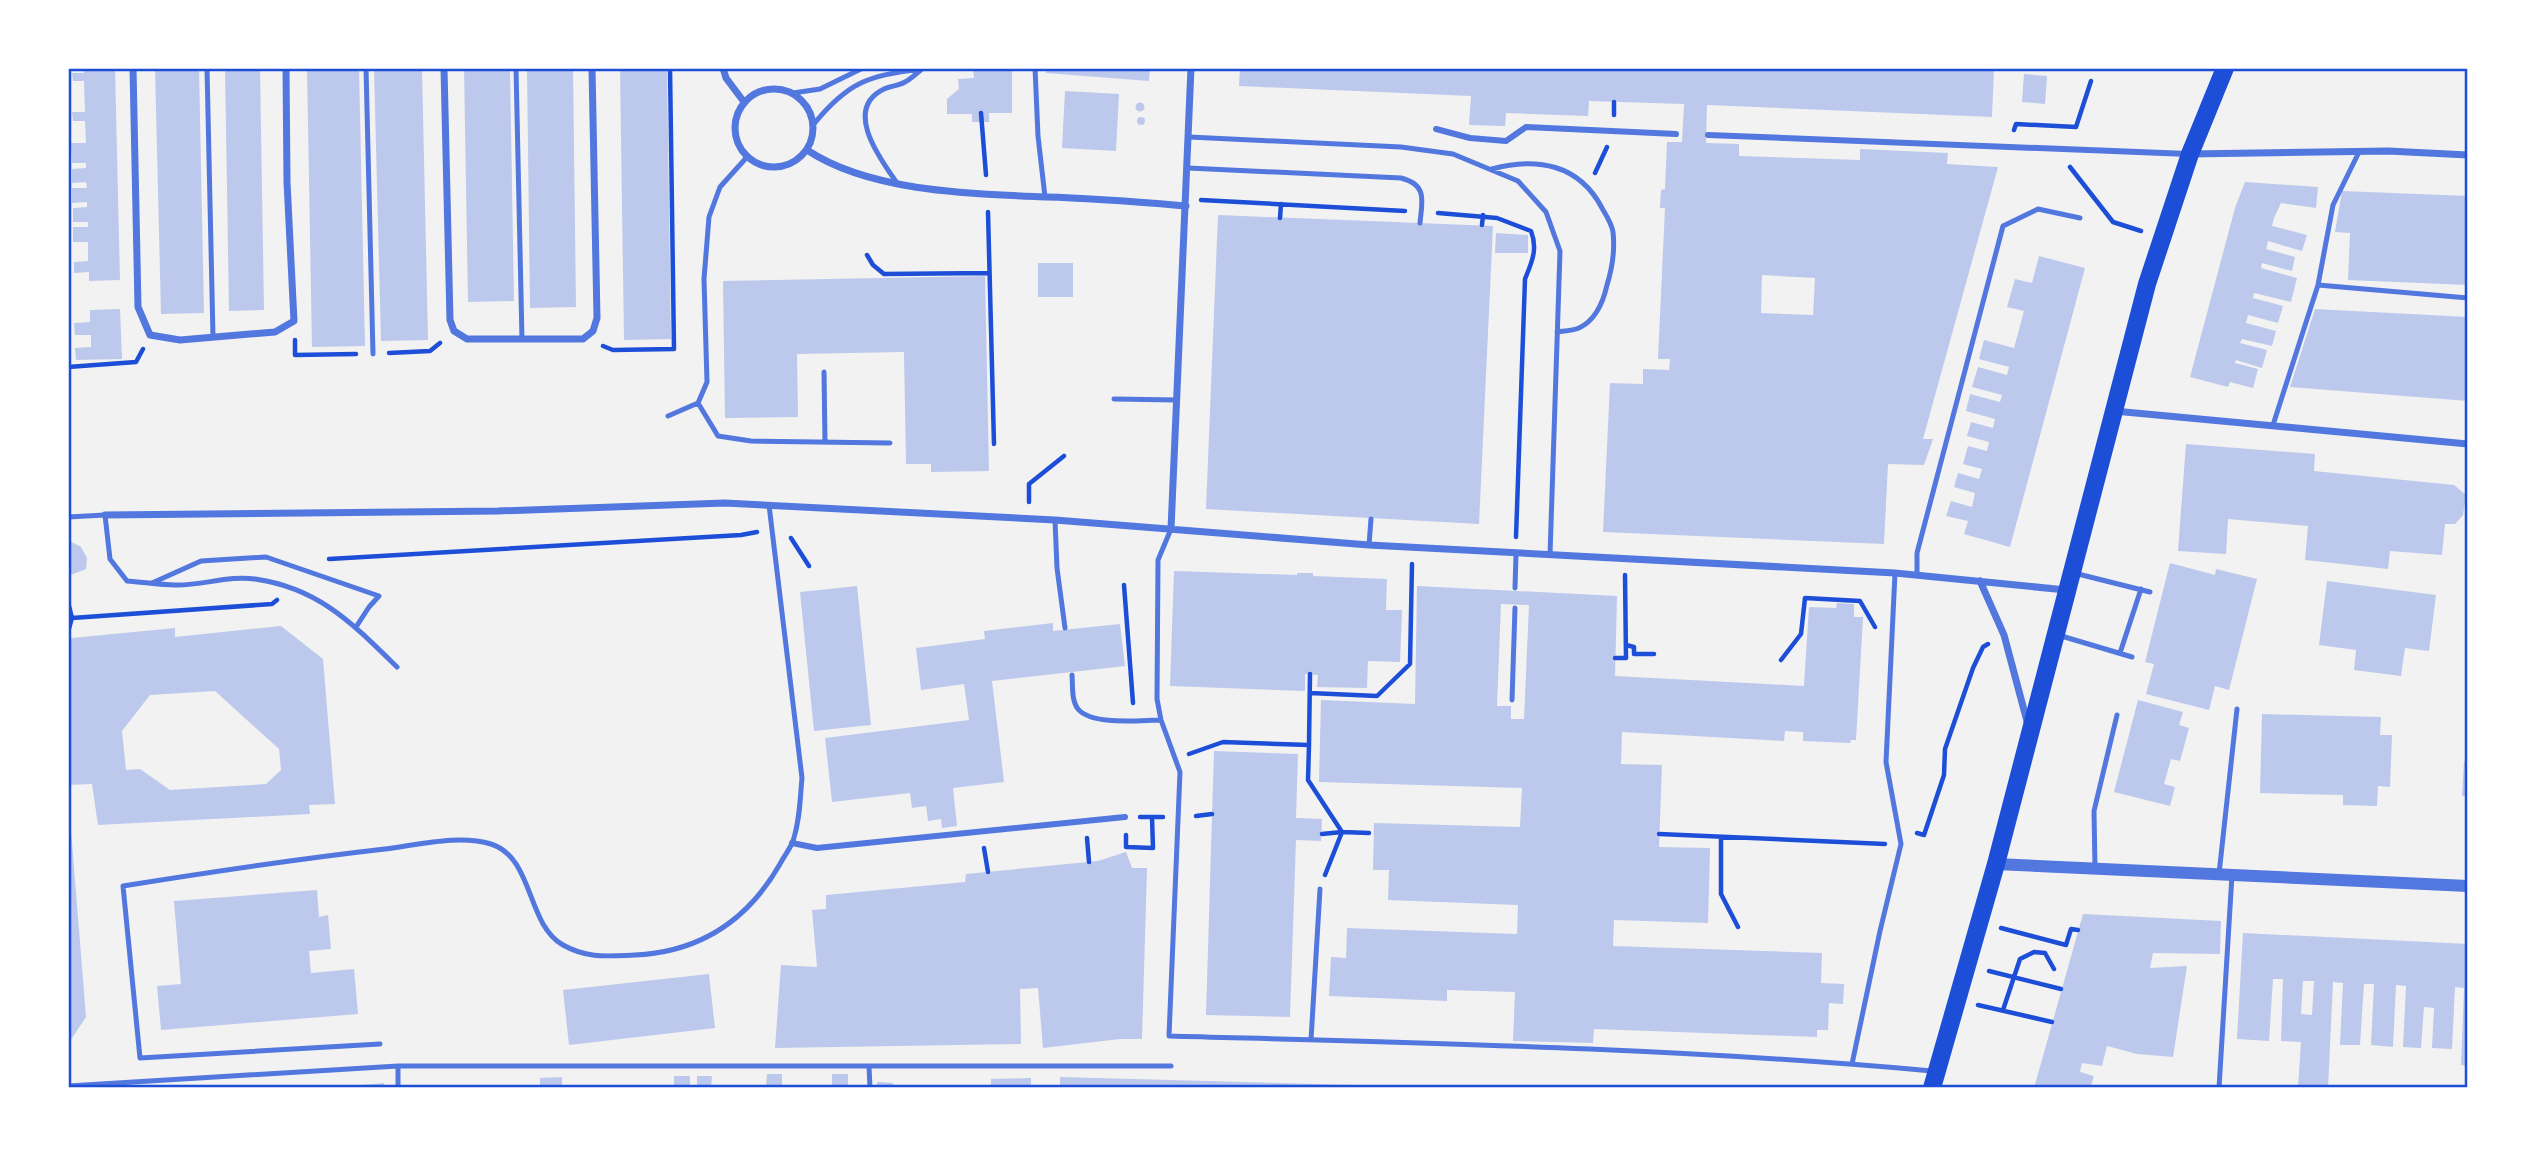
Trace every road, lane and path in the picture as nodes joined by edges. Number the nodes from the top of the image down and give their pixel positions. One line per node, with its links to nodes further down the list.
1 (133, 68): 50 (street)
2 (207, 68): 51 (lane)
3 (286, 68): 51 (street)
4 (366, 68): 54 (lane)
5 (444, 68): 52 (street)
6 (516, 68): 52 (lane)
7 (592, 68): 53 (street)
8 (670, 68): 53 (path)
9 (723, 68): 17 (street)
10 (863, 68): 16 (lane)
11 (1035, 68): 35 (lane)
12 (1191, 68): 23 (street)
13 (2225, 68): 28 (main road)
14 (923, 69): 19 (lane); 33 (lane)
15 (2091, 81): 24 (path)
16 (793, 93): 17 (street); 19 (street)
17 (744, 102): 30 (street)
18 (981, 113): 34 (path)
19 (813, 125): 26 (street)
20 (1436, 129): 21 (street)
21 (1676, 134)
22 (1708, 135): 24 (street)
23 (1189, 137): 31 (street); 32 (lane)
24 (2007, 147): 25 (street)
25 (2049, 148): 28 (street); 44 (path)
26 (807, 150): 30 (street); 33 (street)
27 (2359, 152): 28 (street); 29 (street); 47 (lane)
28 (2190, 154): 44 (main road)
29 (2468, 155)
30 (747, 157): 59 (lane)
31 (1188, 168): 36 (street); 38 (lane)
32 (1492, 169): 49 (lane); 49 (lane)
33 (897, 183): 34 (street)
34 (987, 195): 35 (street); 46 (path)
35 (1045, 197): 36 (street)
36 (1186, 202): 37 (path); 58 (street)
37 (1281, 204): 38 (path); 40 (path)
38 (1421, 212): 39 (path); 42 (lane)
39 (1483, 215): 43 (path); 78 (path)
40 (1280, 218)
41 (2080, 218): 83 (lane)
42 (1420, 223)
43 (1482, 225)
44 (2162, 238): 60 (main road)
45 (867, 255): 46 (path)
46 (989, 273): 65 (path)
47 (2318, 285): 48 (lane); 62 (lane)
48 (2468, 298)
49 (1558, 332): 79 (lane)
50 (150, 335): 51 (street); 55 (path)
51 (213, 337)
52 (522, 339): 53 (street)
53 (583, 339)
54 (373, 354)
55 (68, 367)
56 (824, 372): 63 (lane)
57 (1114, 400): 58 (lane)
58 (1177, 400): 74 (street)
59 (698, 403): 61 (lane); 63 (lane)
60 (2113, 411): 62 (street); 85 (main road)
61 (668, 416)
62 (2273, 425): 66 (street)
63 (825, 442): 64 (lane)
64 (890, 443)
65 (994, 444)
66 (2468, 444)
67 (1064, 456): 71 (path)
68 (769, 505): 69 (street); 71 (street); 75 (lane)
69 (105, 515): 70 (lane); 86 (lane)
70 (68, 517)
71 (1028, 519): 73 (street)
72 (1371, 519): 76 (lane)
73 (1055, 520): 74 (street); 96 (lane)
74 (1171, 528): 76 (street); 114 (lane)
75 (772, 529): 81 (path); 126 (lane)
76 (1369, 545): 77 (street)
77 (1413, 548): 78 (street); 110 (path)
78 (1516, 554): 79 (street); 88 (lane)
79 (1550, 555): 80 (street)
80 (1625, 559): 82 (street); 101 (path)
81 (299, 569): 86 (lane); 95 (lane)
82 (1895, 573): 83 (street); 127 (lane)
83 (1917, 575): 84 (street)
84 (1980, 581): 85 (street); 100 (street)
85 (2069, 581): 90 (lane); 99 (main road)
86 (152, 583): 89 (lane)
87 (1124, 585): 115 (path)
88 (1515, 588)
89 (292, 589): 94 (path); 95 (lane)
90 (2141, 589): 91 (lane); 102 (lane)
91 (2150, 592)
92 (68, 602): 94 (path)
93 (1515, 608): 111 (lane)
94 (72, 618): 98 (path)
95 (356, 627): 107 (lane)
96 (1065, 628)
97 (1877, 630): 106 (path)
98 (68, 632)
99 (2055, 634): 102 (lane); 116 (main road)
100 (2004, 635): 116 (street); 127 (path)
101 (1626, 645): 103 (path); 105 (path)
102 (2120, 653): 104 (lane)
103 (1654, 654)
104 (2133, 657)
105 (1615, 658)
106 (1782, 660)
107 (397, 667)
108 (1310, 674): 110 (path)
109 (1072, 675): 115 (lane)
110 (1310, 693): 117 (path)
111 (1512, 700)
112 (2237, 709): 130 (lane)
113 (2117, 715): 129 (lane)
114 (1161, 719): 115 (lane); 118 (lane)
115 (1135, 720)
116 (2030, 732): 128 (main road)
117 (1309, 745): 118 (path); 121 (path)
118 (1175, 758): 143 (lane)
119 (1125, 817): 120 (path); 126 (street)
120 (1152, 817)
121 (1342, 832): 122 (path); 123 (path); 132 (path)
122 (1369, 833)
123 (1322, 834)
124 (1659, 834): 125 (path)
125 (1721, 838): 127 (path); 134 (path)
126 (792, 843): 144 (lane)
127 (1901, 844): 145 (lane)
128 (1996, 864): 129 (street); 133 (main road)
129 (2095, 869): 130 (street)
130 (2225, 875): 131 (street); 153 (lane)
131 (2468, 886)
132 (1320, 889): 143 (lane)
133 (1979, 923): 135 (path); 136 (main road)
134 (1738, 927)
135 (2078, 930)
136 (1967, 966): 138 (path); 140 (main road)
137 (2053, 969): 138 (path)
138 (2013, 976): 139 (path); 141 (path)
139 (2061, 989)
140 (1958, 1001): 141 (path); 149 (main road)
141 (2003, 1010): 142 (path)
142 (2052, 1022)
143 (1311, 1040): 145 (lane)
144 (380, 1044)
145 (1852, 1064): 149 (lane)
146 (398, 1066): 147 (lane); 150 (lane); 151 (lane)
147 (869, 1066): 148 (lane); 152 (lane)
148 (1171, 1066)
149 (1935, 1080)
150 (68, 1086)
151 (398, 1088)
152 (870, 1088)
153 (2219, 1088)

